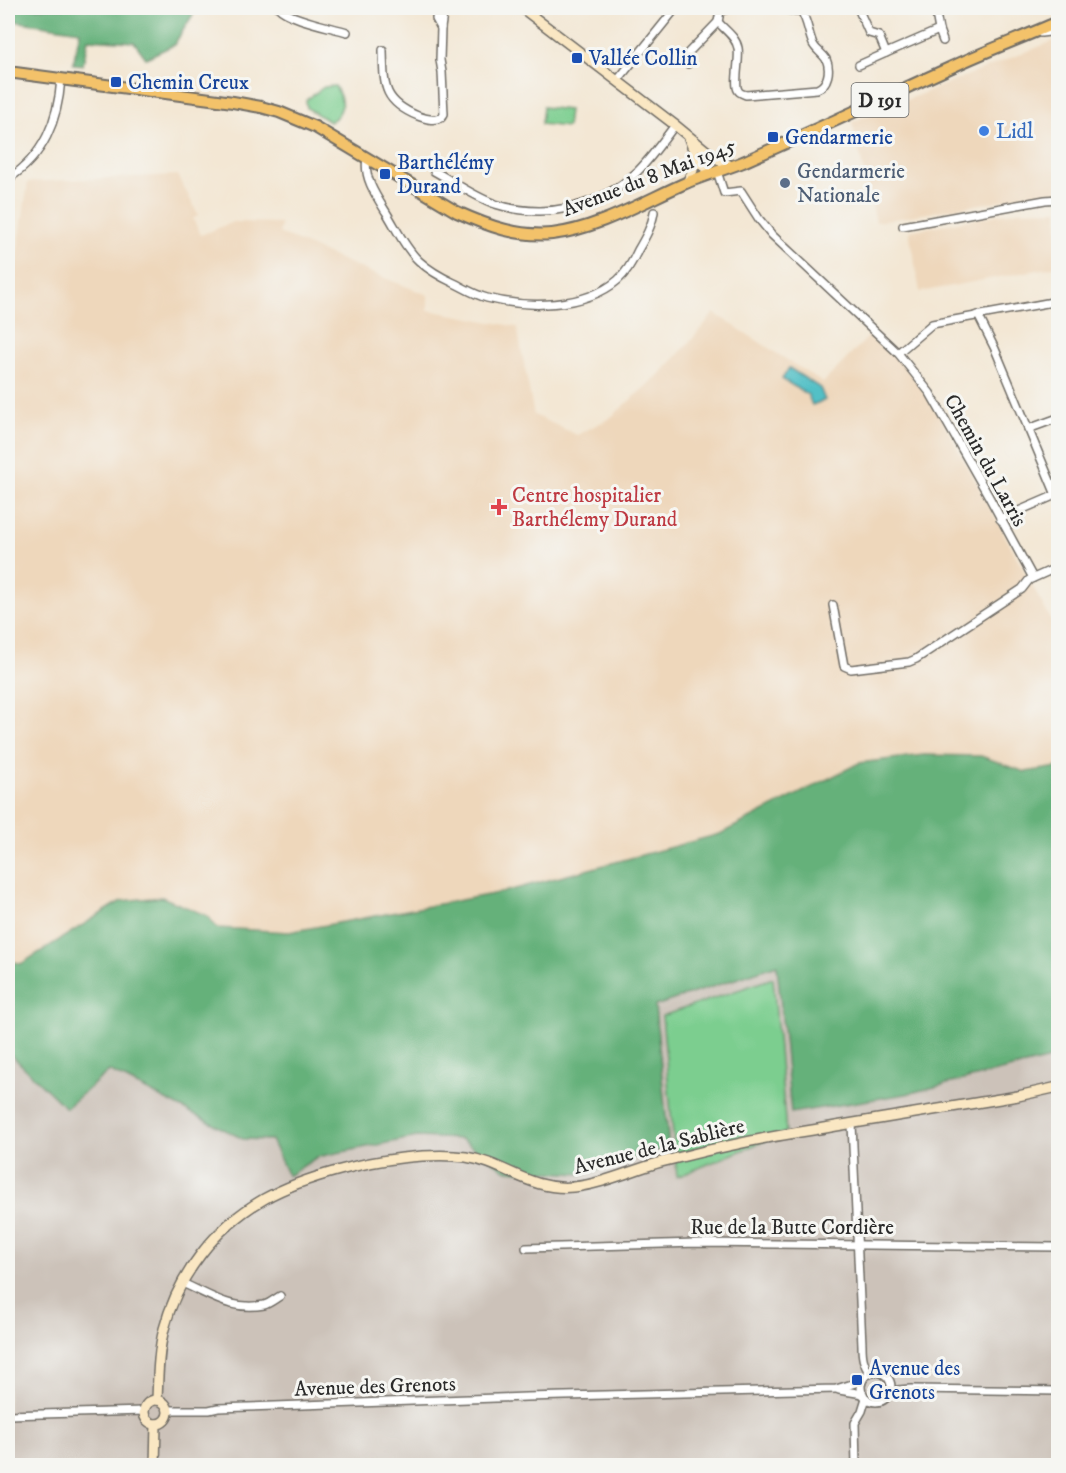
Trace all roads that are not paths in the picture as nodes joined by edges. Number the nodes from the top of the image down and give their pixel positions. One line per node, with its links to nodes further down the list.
1 (279, 8): 16 (street)
2 (436, 8): 13 (street)
3 (444, 8): 13 (street)
4 (522, 8): 25 (main road)
5 (676, 8): 25 (street)
6 (732, 8): 10 (street)
7 (785, 8): 11 (street)
8 (858, 8): 20 (street)
9 (935, 8): 14 (street)
10 (716, 9): 11 (street)
11 (718, 22): 21 (street)
12 (1059, 22): 17 (main road, Avenue du 8 Mai 1945 / D 191)
13 (441, 28): 19 (street)
14 (939, 30): 18 (street); 20 (street)
15 (1059, 31): 17 (street)
16 (347, 32)
17 (1029, 34): 31 (main road, Avenue du 8 Mai 1945 / D 191)
18 (943, 41)
19 (383, 50)
20 (886, 53): 22 (street)
21 (688, 64)
22 (859, 65)
23 (8, 72): 24 (main road, Avenue du 8 Mai 1945 / D 191)
24 (61, 79): 29 (main road, Avenue du 8 Mai 1945 / D 191); 34 (street)
25 (618, 81): 26 (main road)
26 (675, 125): 27 (main road); 32 (street)
27 (688, 137): 28 (main road); 30 (main road)
28 (695, 156): 33 (main road); 35 (main road)
29 (367, 158): 35 (main road, Avenue du 8 Mai 1945 / D 191); 37 (street)
30 (714, 158): 31 (main road); 33 (main road)
31 (731, 166): 33 (main road, Avenue du 8 Mai 1945 / D 191)
32 (434, 171)
33 (714, 172): 35 (main road, Avenue du 8 Mai 1945 / D 191); 42 (street, Chemin du Larris)
34 (8, 179)
35 (687, 183)
36 (1059, 199): 38 (street)
37 (654, 212)
38 (903, 226)
39 (1057, 301): 40 (street); 41 (street)
40 (1059, 312)
41 (978, 315): 42 (street); 44 (street)
42 (898, 353): 46 (street, Chemin du Larris)
43 (1059, 418): 44 (street)
44 (1028, 429): 45 (street)
45 (1057, 494): 46 (street)
46 (1000, 519): 48 (street, Chemin du Larris)
47 (1059, 567): 48 (street)
48 (1033, 578): 49 (street)
49 (833, 605)
50 (1059, 1088): 51 (main road, Avenue de la Sablière)
51 (852, 1124): 52 (street); 55 (main road, Avenue de la Sablière)
52 (858, 1244): 53 (street, Rue de la Butte Cordière); 54 (street, Rue de la Butte Cordière); 57 (street)
53 (1059, 1247)
54 (526, 1248)
55 (183, 1282): 56 (street); 65 (main road, Avenue de la Sablière)
56 (280, 1296)
57 (870, 1374): 58 (street); 59 (street)
58 (890, 1381): 61 (street); 63 (street)
59 (862, 1382): 60 (street, Avenue des Grenots); 64 (street)
60 (836, 1389): 64 (street, Avenue des Grenots); 67 (street, Avenue des Grenots)
61 (911, 1389): 62 (street); 63 (street)
62 (1059, 1391)
63 (890, 1394): 66 (street)
64 (865, 1396): 66 (street); 69 (street)
65 (157, 1400): 67 (main road); 68 (main road)
66 (877, 1402): 69 (street)
67 (168, 1410): 71 (main road)
68 (144, 1411): 70 (street); 71 (main road)
69 (862, 1411): 73 (street)
70 (8, 1415)
71 (156, 1424): 72 (main road)
72 (155, 1466)
73 (856, 1466)

